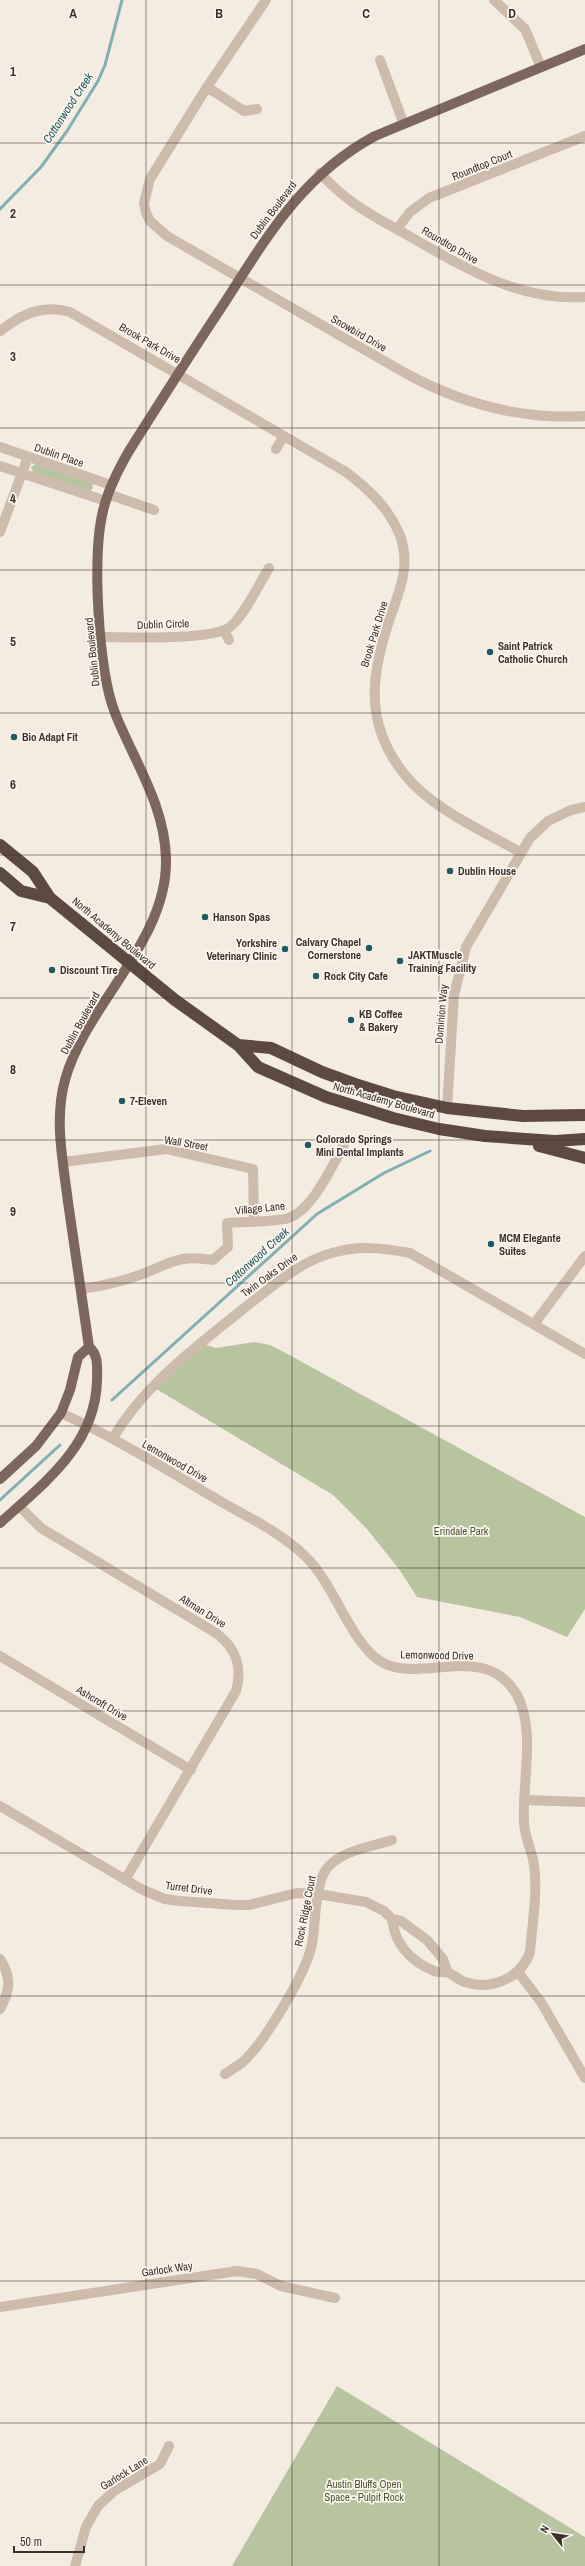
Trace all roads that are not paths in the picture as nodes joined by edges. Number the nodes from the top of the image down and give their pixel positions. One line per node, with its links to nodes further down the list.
1 (266, 0): 6 (street, Snowbird Drive)
2 (494, 0): 5 (street)
3 (585, 50): 5 (main road, Dublin Boulevard)
4 (380, 60): 8 (street)
5 (541, 67): 8 (main road, Dublin Boulevard)
6 (207, 87): 7 (street); 12 (street, Snowbird Drive)
7 (257, 109)
8 (403, 122): 10 (main road, Dublin Boulevard)
9 (585, 136): 11 (street, Roundtop Court)
10 (320, 174): 11 (street, Roundtop Drive); 12 (main road, Dublin Boulevard)
11 (397, 229): 13 (street, Roundtop Drive)
12 (240, 278): 15 (main road, Dublin Boulevard); 16 (street, Snowbird Drive)
13 (585, 297)
14 (0, 331): 15 (street, Brook Park Drive)
15 (178, 374): 17 (street, Brook Park Drive); 23 (main road, Dublin Boulevard)
16 (585, 416)
17 (284, 436): 19 (street); 32 (street, Brook Park Drive)
18 (0, 447): 20 (street, Dublin Place)
19 (276, 449)
20 (28, 457): 22 (street); 23 (street, Dublin Place)
21 (0, 466): 22 (street)
22 (22, 474): 23 (street); 25 (street)
23 (108, 493): 24 (street); 28 (main road, Dublin Boulevard)
24 (154, 510)
25 (0, 532)
26 (269, 568): 27 (street)
27 (224, 630): 28 (street, Dublin Circle); 29 (street)
28 (102, 637): 35 (main road, Dublin Boulevard)
29 (229, 640)
30 (585, 807): 32 (street, Dominion Way)
31 (0, 845): 34 (highway, North Academy Boulevard)
32 (520, 852): 37 (street, Dominion Way)
33 (0, 873): 34 (highway, North Academy Boulevard)
34 (50, 898): 35 (highway, North Academy Boulevard)
35 (128, 963): 36 (highway, North Academy Boulevard); 43 (main road, Dublin Boulevard)
36 (238, 1045): 37 (highway, North Academy Boulevard); 39 (highway, North Academy Boulevard)
37 (447, 1108): 38 (highway, North Academy Boulevard)
38 (585, 1115)
39 (485, 1136): 40 (highway, North Academy Boulevard); 42 (highway)
40 (585, 1139)
41 (344, 1145): 44 (street, Village Lane)
42 (585, 1158)
43 (63, 1162): 44 (street, Wall Street); 46 (main road, Dublin Boulevard)
44 (254, 1221): 46 (street, Village Lane)
45 (585, 1256): 47 (street)
46 (81, 1289): 48 (main road, Dublin Boulevard)
47 (534, 1324): 49 (street, Twin Oaks Drive); 52 (street, Twin Oaks Drive)
48 (89, 1347): 50 (main road); 51 (main road, Dublin Boulevard)
49 (585, 1354)
50 (61, 1413): 51 (street, Lemonwood Drive); 53 (main road)
51 (88, 1426): 52 (street, Lemonwood Drive); 54 (main road, Dublin Boulevard)
52 (113, 1438): 58 (street, Lemonwood Drive)
53 (0, 1479)
54 (19, 1506): 55 (main road, Dublin Boulevard); 57 (street, Altman Drive)
55 (0, 1523)
56 (0, 1656): 57 (street, Ashcroft Drive)
57 (191, 1770): 62 (street, Altman Drive)
58 (524, 1800): 59 (street); 66 (street, Lemonwood Drive)
59 (585, 1802)
60 (0, 1806): 62 (street, Turret Drive)
61 (392, 1840): 63 (street, Rock Ridge Court)
62 (125, 1880): 63 (street, Turret Drive)
63 (318, 1894): 64 (street, Turret Drive); 69 (street, Rock Ridge Court)
64 (392, 1918): 67 (street, Turret Drive); 67 (street)
65 (0, 1959): 68 (street)
66 (518, 1972): 67 (street); 70 (street)
67 (448, 1973)
68 (0, 2008)
69 (225, 2074)
70 (585, 2078)
71 (335, 2298): 72 (street, Garlock Way)
72 (0, 2307)
73 (170, 2446): 74 (street, Garlock Lane)
74 (75, 2566)

